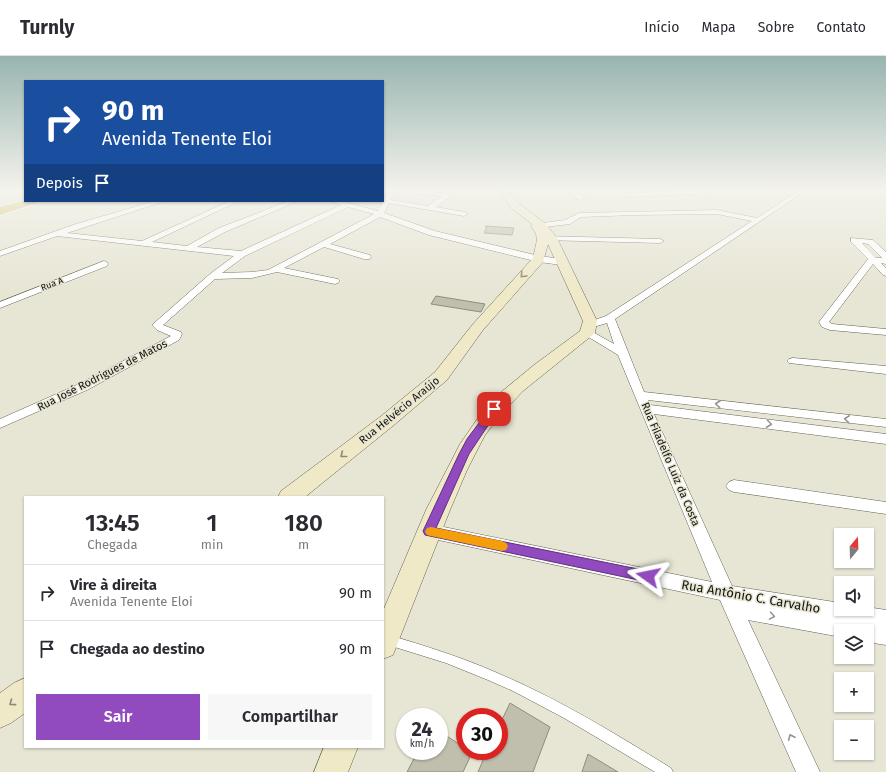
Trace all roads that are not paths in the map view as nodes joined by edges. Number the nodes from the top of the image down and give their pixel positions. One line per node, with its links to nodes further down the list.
1 (87, 224): 11 (street)
2 (184, 224): 14 (street)
3 (237, 224): 16 (street)
4 (305, 224): 18 (street)
5 (360, 224): 15 (street)
6 (408, 224): 13 (street)
7 (528, 224): 13 (street)
8 (530, 224): 13 (street)
9 (565, 224): 13 (street)
10 (750, 224): 29 (street)
11 (56, 234): 14 (street); 17 (street)
12 (660, 241): 13 (street)
13 (546, 243): 30 (street); 41 (street, Rua Helvécio Araújo, one-way to 41)
14 (141, 244): 16 (street)
15 (323, 244): 19 (street); 24 (street)
16 (187, 249): 18 (street)
17 (0, 254)
18 (242, 254): 26 (street)
19 (367, 257)
20 (886, 257): 21 (street)
21 (872, 260): 22 (street); 25 (street); 31 (street)
22 (886, 261)
23 (104, 264): 28 (street, Rua A)
24 (276, 269): 26 (street); 27 (street)
25 (886, 273)
26 (213, 276): 38 (street, Rua José Rodrigues de Matos)
27 (335, 281)
28 (0, 305)
29 (610, 318): 30 (street); 32 (street, Rua Filadelfo Luiz da Costa)
30 (589, 326): 32 (street); 43 (street)
31 (886, 332)
32 (622, 353): 35 (street, Rua Filadelfo Luiz da Costa)
33 (793, 361): 34 (street)
34 (886, 370)
35 (641, 395): 36 (street, Rua Filadelfo Luiz da Costa); 37 (street, one-way to 35)
36 (647, 409): 39 (street, one-way to 39); 44 (street, Rua Filadelfo Luiz da Costa)
37 (886, 423)
38 (0, 424)
39 (886, 439)
40 (734, 486): 42 (street)
41 (290, 496)
42 (886, 508)
43 (429, 531): 44 (street, Rua Antônio C. Carvalho); 49 (street)
44 (730, 601): 45 (street, Rua Antônio C. Carvalho); 46 (street, Rua Antônio C. Carvalho, one-way to 46); 55 (street, Rua Filadelfo Luiz da Costa, one-way to 44)
45 (886, 619)
46 (834, 626)
47 (874, 634): 48 (street)
48 (886, 636)
49 (384, 642): 54 (lane)
50 (24, 695): 51 (street, one-way to 51)
51 (0, 712)
52 (341, 748): 53 (street)
53 (330, 772)
54 (667, 772)
55 (808, 772)

